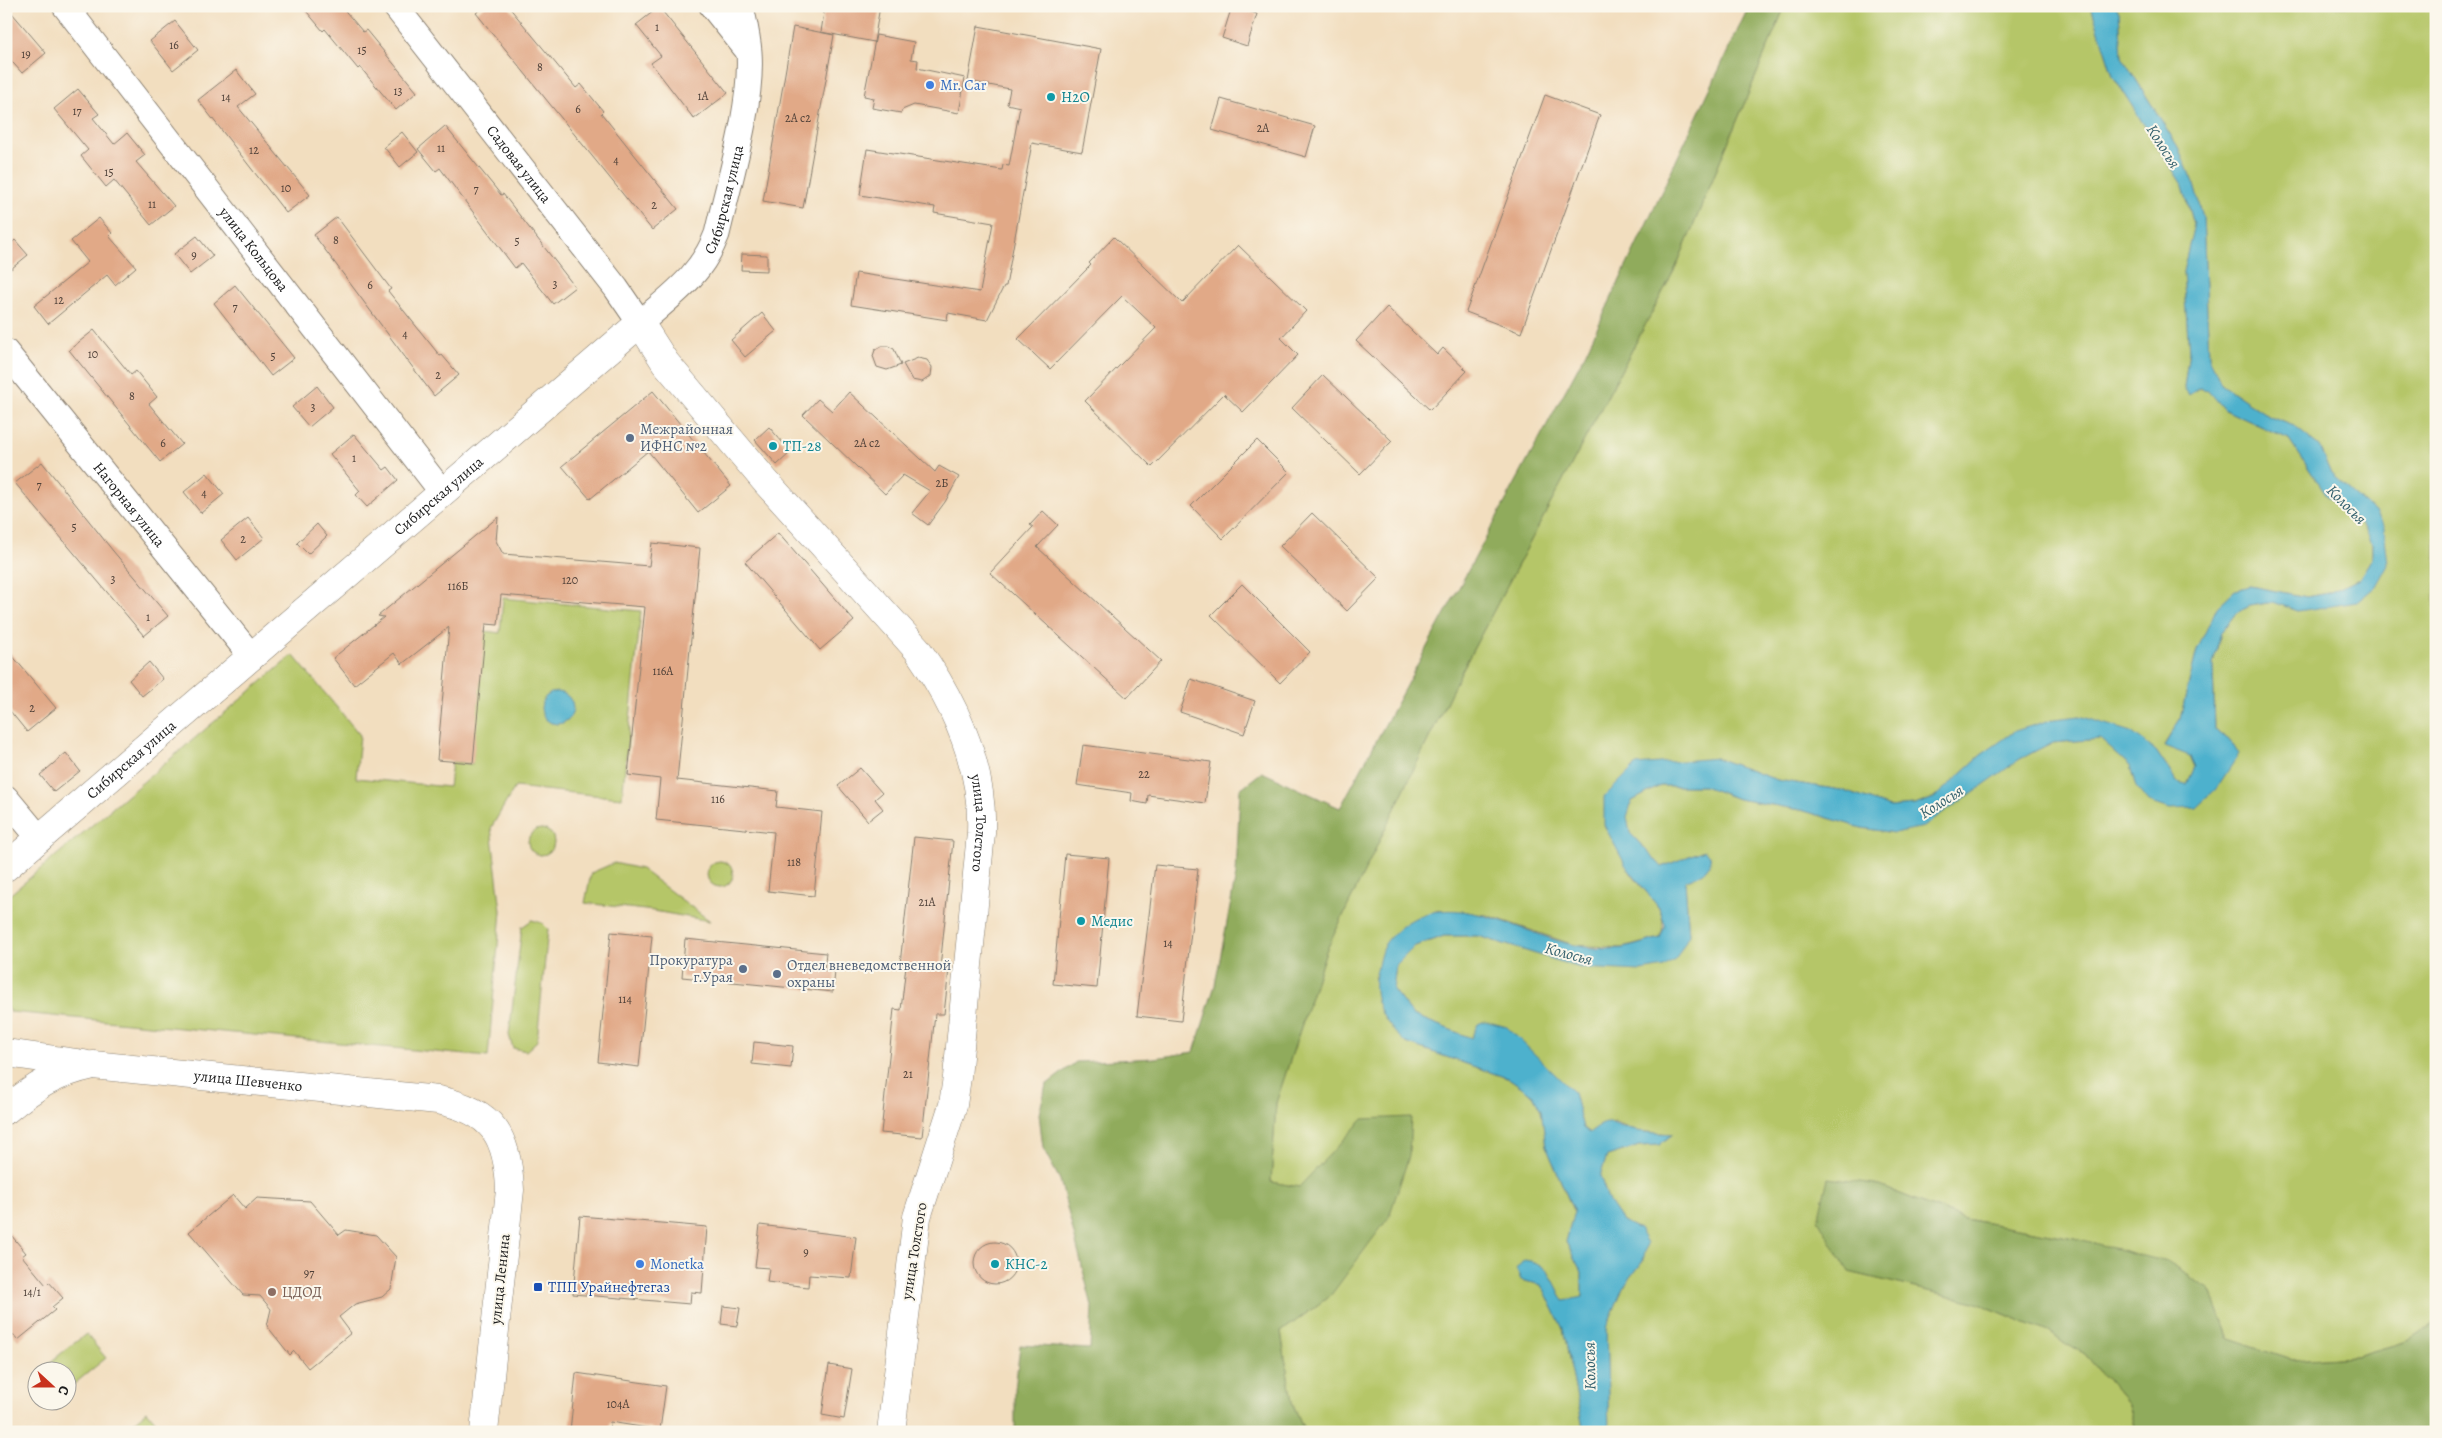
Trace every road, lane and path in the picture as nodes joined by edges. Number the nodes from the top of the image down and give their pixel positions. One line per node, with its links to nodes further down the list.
1 (65, 6): 8 (street, улица Кольцова)
2 (395, 6): 6 (street, Садовая улица)
3 (712, 6): 5 (street)
4 (741, 6): 5 (street, Сибирская улица)
5 (749, 52): 6 (street, Сибирская улица)
6 (640, 324): 8 (street, Сибирская улица); 18 (street, улица Толстого)
7 (6, 352): 9 (street, Нагорная улица)
8 (442, 492): 9 (street, Сибирская улица)
9 (252, 657): 11 (street, Сибирская улица)
10 (6, 798): 11 (street)
11 (40, 839): 12 (street, Сибирская улица)
12 (6, 867)
13 (6, 1053): 14 (street)
14 (93, 1065): 15 (street, улица Шевченко); 16 (street, улица Шевченко)
15 (6, 1110)
16 (495, 1129): 17 (street, улица Ленина)
17 (484, 1432)
18 (890, 1432)

